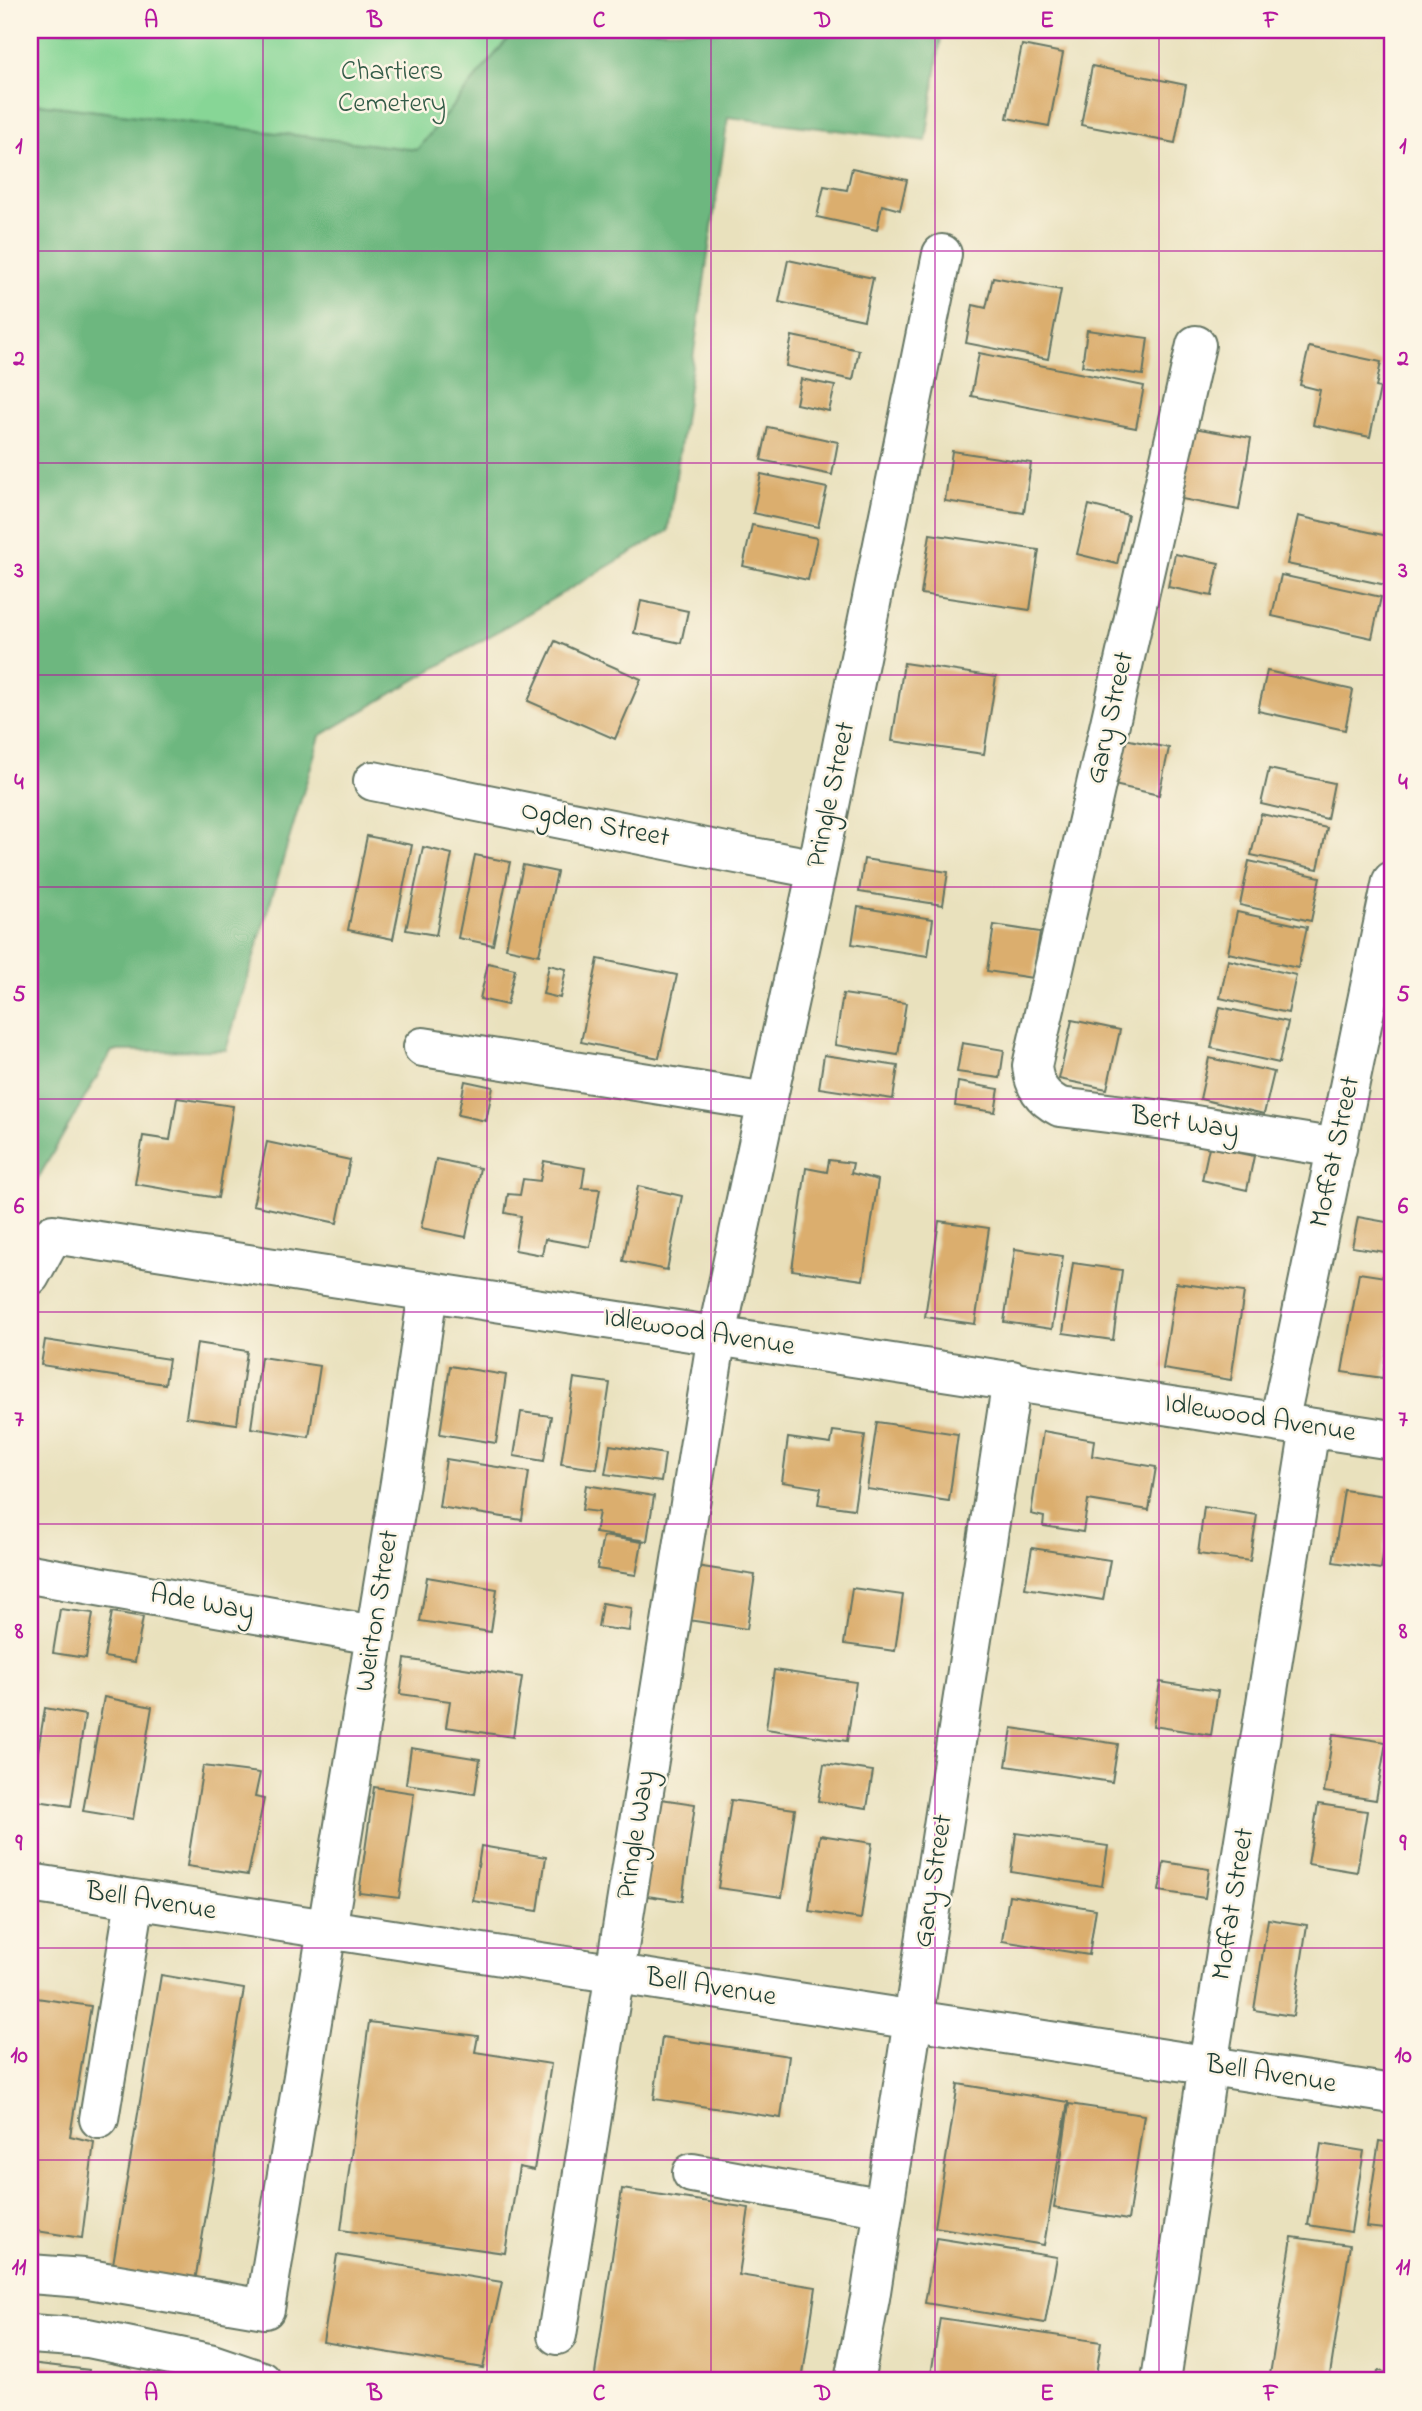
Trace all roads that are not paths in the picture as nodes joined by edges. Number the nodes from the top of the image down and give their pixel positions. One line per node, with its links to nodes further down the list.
1 (942, 254): 4 (street, Pringle Street)
2 (1196, 345): 7 (street, Gary Street)
3 (373, 780): 4 (street, Ogden Street)
4 (817, 869): 8 (street, Pringle Street)
5 (1392, 881): 9 (street, Moffat Street)
6 (423, 1047): 8 (street)
7 (1039, 1091): 9 (street, Bert Way)
8 (767, 1102): 12 (street, Pringle Street)
9 (1337, 1148): 14 (street, Moffat Street)
10 (30, 1276): 11 (street, Idlewood Avenue)
11 (428, 1292): 12 (street, Idlewood Avenue); 17 (street, Weirton Street)
12 (717, 1335): 13 (street, Idlewood Avenue); 21 (street, Pringle Way)
13 (1012, 1380): 14 (street, Idlewood Avenue); 22 (street, Gary Street)
14 (1294, 1425): 15 (street, Idlewood Avenue); 23 (street, Moffat Street)
15 (1392, 1440)
16 (30, 1574): 17 (street, Ade Way)
17 (374, 1636): 20 (street, Weirton Street)
18 (30, 1884): 19 (street, Bell Avenue)
19 (135, 1900): 20 (street, Bell Avenue); 25 (street)
20 (327, 1929): 21 (street, Bell Avenue); 28 (street, Weirton Street)
21 (615, 1973): 22 (street, Bell Avenue); 30 (street, Pringle Way)
22 (912, 2019): 23 (street, Bell Avenue); 27 (street, Gary Street)
23 (1208, 2065): 24 (street, Bell Avenue); 33 (street, Moffat Street)
24 (1392, 2094)
25 (99, 2119)
26 (692, 2173): 27 (street)
27 (884, 2208): 32 (street, Gary Street)
28 (30, 2274)
29 (30, 2334): 31 (street)
30 (557, 2335)
31 (262, 2381)
32 (854, 2381)
33 (1161, 2381)

